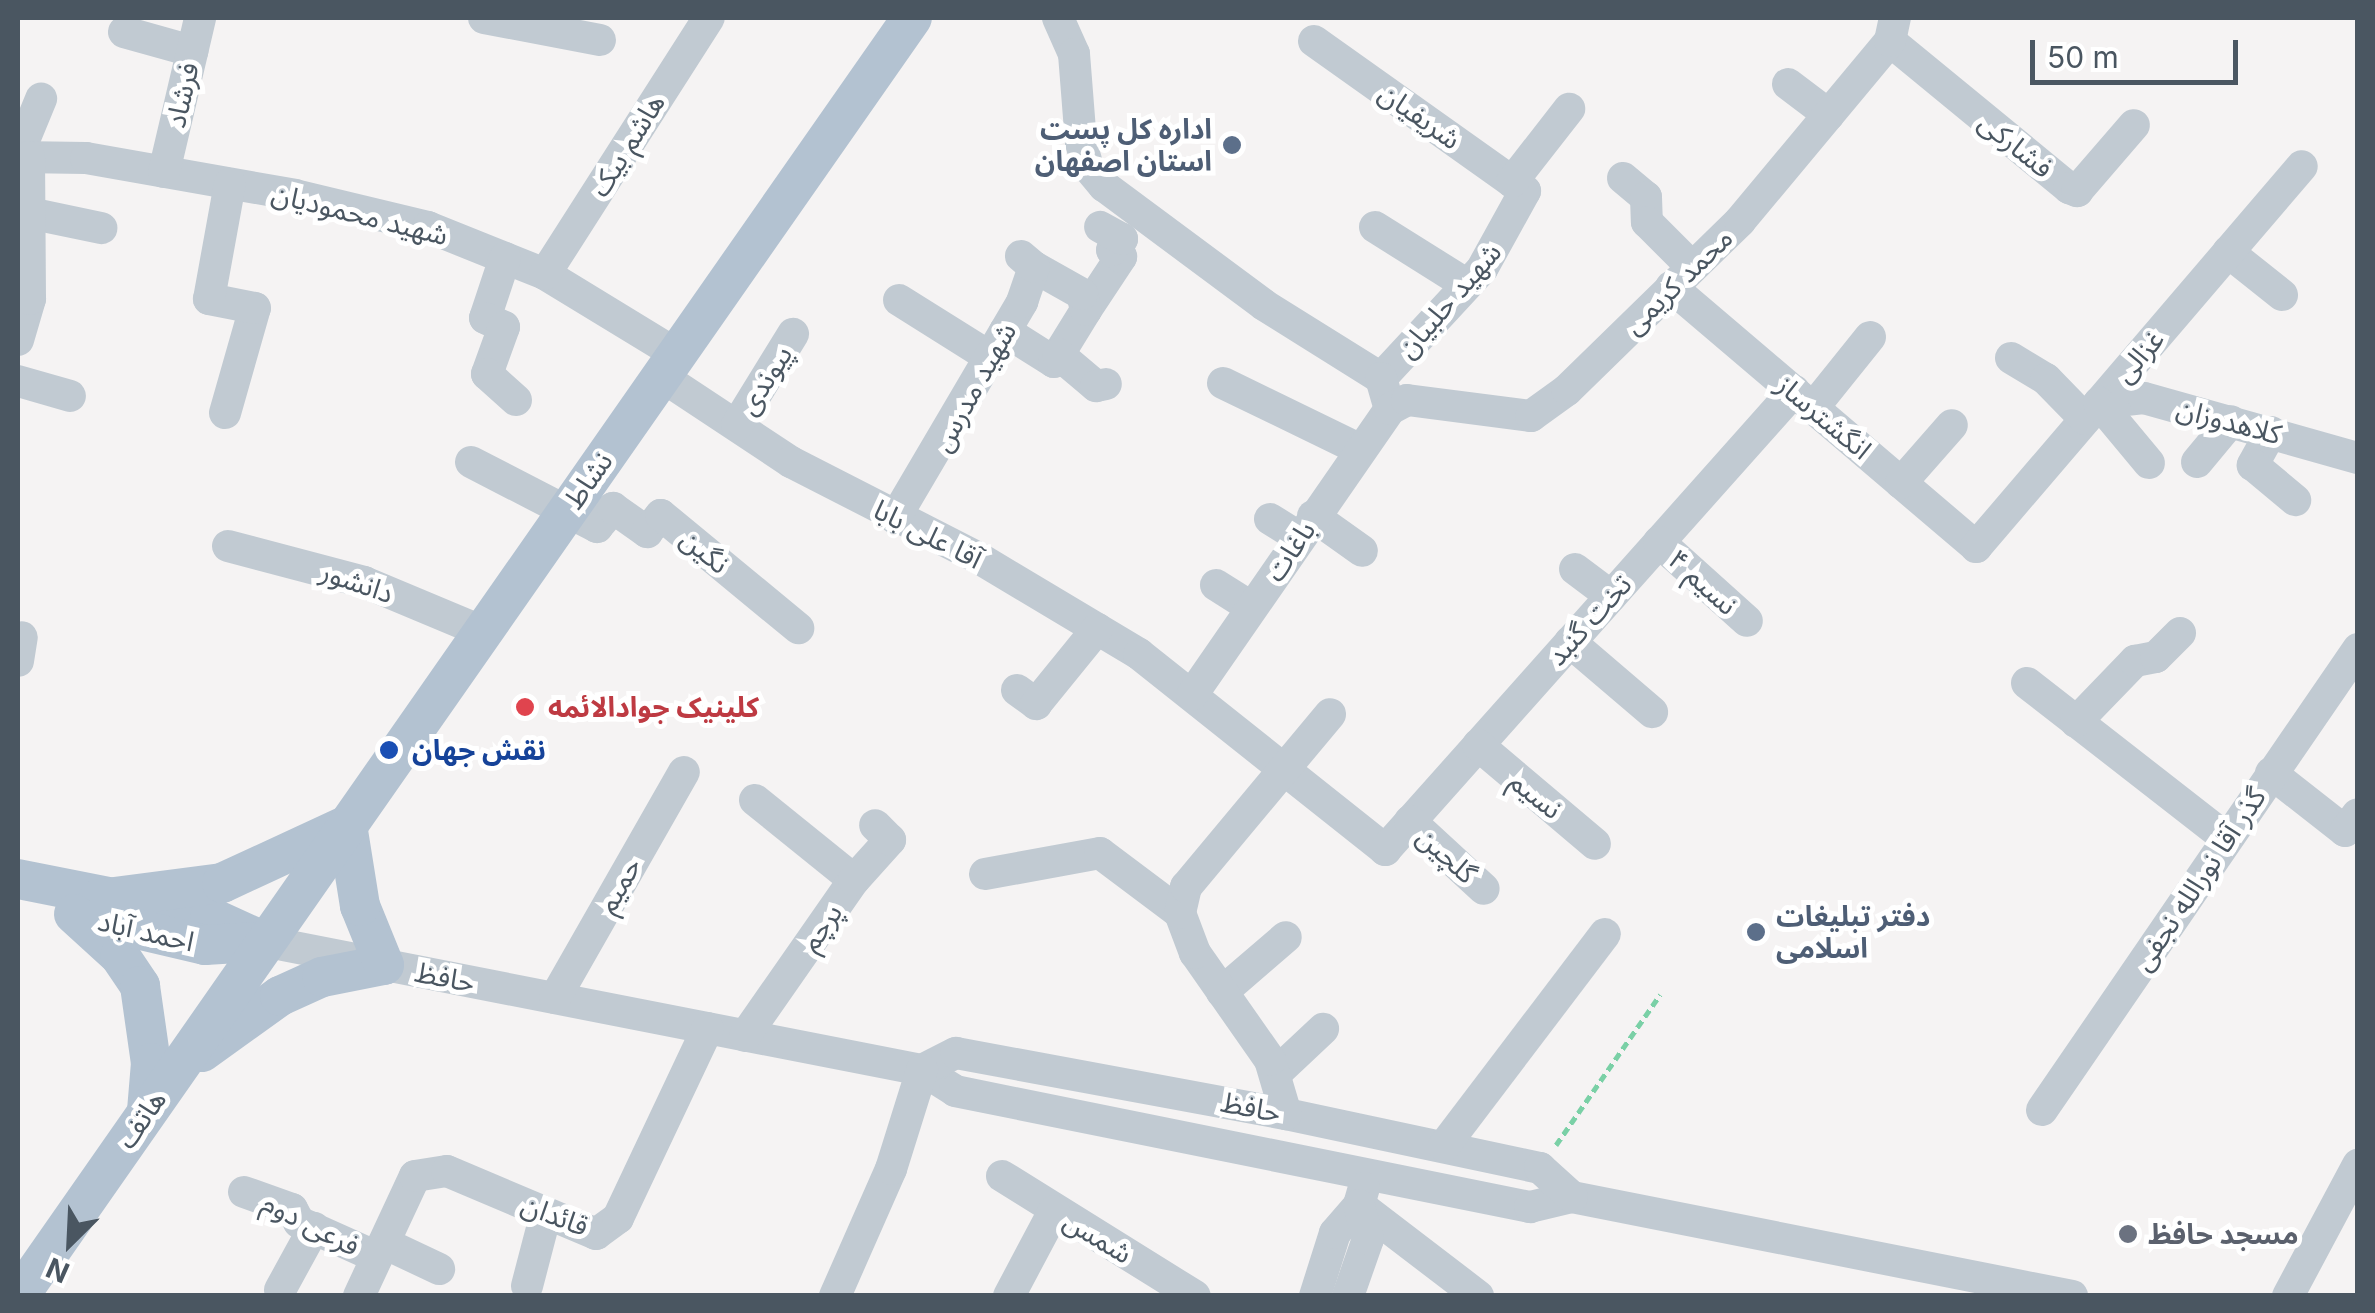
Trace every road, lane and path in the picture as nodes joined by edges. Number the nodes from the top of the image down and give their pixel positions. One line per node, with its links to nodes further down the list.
1 (200, 18): 10 (street, فرشاد)
2 (484, 18): 8 (street)
3 (709, 18): 28 (street, هاشم بیک)
4 (912, 18): 40 (main road, نشاط)
5 (1058, 18): 44 (street)
6 (1893, 29): 14 (street, محمد کریمی); 15 (street, فشارکی)
7 (124, 32): 10 (street)
8 (600, 40)
9 (1314, 41): 21 (street, شریفیان)
10 (192, 51): 18 (street, فرشاد)
11 (1788, 84): 14 (street)
12 (41, 98): 16 (street)
13 (1569, 109): 21 (street, شهید حلبیان)
14 (1829, 115): 29 (street, محمد کریمی)
15 (2134, 126)
16 (21, 156): 18 (street, شهید محمودیان); 22 (street)
17 (2302, 166): 26 (street, غزالی)
18 (164, 172): 20 (street, شهید محمودیان)
19 (1623, 178): 29 (street, انگشترساز)
20 (230, 184): 27 (street, شهید محمودیان); 49 (street)
21 (1518, 186): 30 (street, شهید حلبیان)
22 (30, 212): 24 (street); 34 (street)
23 (1375, 226): 30 (street)
24 (101, 228)
25 (1100, 228): 33 (street)
26 (2228, 252): 31 (street); 48 (street, غزالی)
27 (505, 258): 28 (street, شهید محمودیان); 46 (street)
28 (546, 274): 40 (street, شهید محمودیان)
29 (1682, 277): 44 (street, محمد کریمی); 47 (street, انگشترساز)
30 (1466, 284): 44 (street, شهید حلبیان)
31 (2282, 295)
32 (899, 300): 37 (street)
33 (1095, 309): 37 (street, شهید مدرس); 38 (street)
34 (20, 324)
35 (792, 334): 51 (street, پیوندی)
36 (1870, 337): 47 (street, تخت گنبد)
37 (997, 344): 38 (street); 62 (street, شهید مدرس)
38 (1058, 354): 42 (street)
39 (2012, 358): 48 (street)
40 (668, 365): 51 (street, آقا علی بابا); 61 (main road, نشاط)
41 (18, 381): 45 (street)
42 (1106, 384)
43 (1222, 384): 54 (street)
44 (1386, 393): 54 (street, باغات)
45 (70, 396)
46 (516, 400)
47 (1804, 400): 59 (street, انگشترساز); 65 (street, تخت گنبد)
48 (2092, 411): 50 (street, کلاهدوزان); 58 (street); 67 (street, غزالی)
49 (224, 413)
50 (2232, 421): 53 (street, کلاهدوزان); 57 (street)
51 (736, 426): 62 (street, آقا علی بابا)
52 (1952, 426): 59 (street)
53 (2271, 432): 55 (street, کلاهدوزان); 60 (street)
54 (1361, 450): 64 (street, باغات)
55 (2358, 458)
56 (471, 462): 61 (street)
57 (2197, 462)
58 (2150, 464)
59 (1902, 483): 67 (street, انگشترساز)
60 (2296, 500)
61 (568, 507): 74 (street, نگین); 76 (main road, نشاط)
62 (895, 518): 75 (street, آقا علی بابا)
63 (1270, 519): 64 (street)
64 (1306, 527): 68 (street); 72 (street, باغات)
65 (1659, 542): 71 (street, تخت گنبد); 73 (street, نسیم ۴)
66 (228, 546): 76 (street, دانشور)
67 (1976, 546)
68 (1362, 551)
69 (1575, 569): 71 (street)
70 (1216, 585): 72 (street)
71 (1611, 596): 78 (street, تخت گنبد)
72 (1252, 607): 82 (street, باغات)
73 (1748, 621)
74 (798, 628)
75 (1097, 629): 81 (street); 82 (street, آقا علی بابا)
76 (481, 631): 93 (main road, نشاط)
77 (2180, 632): 85 (street)
78 (1570, 642): 83 (street); 86 (street, تخت گنبد)
79 (2358, 649): 89 (street, گذر آقا نورالله نجفی)
80 (2027, 683): 85 (street)
81 (1017, 690)
82 (1192, 695): 88 (street, آقا علی بابا)
83 (1652, 712)
84 (1330, 714): 88 (street)
85 (2076, 722): 95 (street)
86 (1478, 745): 92 (street, تخت گنبد); 96 (street, نسیم)
87 (684, 772): 111 (street, حمیم)
88 (1284, 772): 97 (street, آقا علی بابا); 104 (street)
89 (2271, 773): 91 (street); 95 (street, گذر آقا نورالله نجفی)
90 (756, 800): 100 (street)
91 (2358, 814)
92 (1410, 821): 97 (street, تخت گنبد); 101 (street, گلچین)
93 (346, 825): 103 (main road); 107 (main road, نشاط); 108 (main road)
94 (875, 825): 100 (street, پرچم)
95 (2226, 838): 118 (street, گذر آقا نورالله نجفی)
96 (1595, 844)
97 (1385, 850)
98 (985, 874): 104 (street)
99 (18, 879): 103 (main road, احمد آباد)
100 (854, 880): 114 (street, پرچم)
101 (1484, 889)
102 (18, 897): 103 (main road, احمد آباد)
103 (86, 906): 107 (main road, احمد آباد); 119 (main road)
104 (1180, 913): 109 (street)
105 (1605, 934): 121 (street)
106 (1286, 936): 109 (street)
107 (262, 942): 108 (street, حافظ); 115 (main road, هاتف)
108 (384, 965): 111 (street, حافظ); 115 (main road)
109 (1222, 992): 117 (street)
110 (1660, 995): 123 (path)
111 (554, 998): 112 (street, حافظ)
112 (708, 1028): 114 (street, حافظ); 130 (street, قائدان)
113 (1324, 1028): 117 (street)
114 (746, 1036): 116 (street, حافظ)
115 (176, 1070): 119 (main road, هاتف)
116 (922, 1070): 120 (street, حافظ); 124 (street, حافظ); 138 (street)
117 (1275, 1074): 120 (street)
118 (2042, 1110)
119 (146, 1111): 136 (main road, هاتف)
120 (1286, 1114): 121 (street, حافظ)
121 (1444, 1146): 123 (street, حافظ)
122 (2358, 1165): 145 (street)
123 (1540, 1168): 127 (street, حافظ)
124 (1368, 1173): 127 (street, حافظ); 128 (street)
125 (1002, 1176): 129 (street, شمس)
126 (244, 1192): 131 (street, فرعی دوم)
127 (1572, 1197): 144 (street, حافظ)
128 (1359, 1205): 141 (street); 142 (street); 143 (street)
129 (1054, 1211): 139 (street); 140 (street, شمس)
130 (546, 1213): 132 (street, قائدان); 134 (street)
131 (314, 1228): 132 (street, فرعی دوم); 135 (street)
132 (380, 1250): 133 (street, فرعی دوم); 137 (street, قائدان)
133 (439, 1269)
134 (526, 1286)
135 (280, 1290)
136 (19, 1296)
137 (359, 1296)
138 (835, 1296)
139 (1009, 1296)
140 (1196, 1296)
141 (1316, 1296)
142 (1348, 1296)
143 (1478, 1296)
144 (2072, 1296)
145 (2288, 1296)

